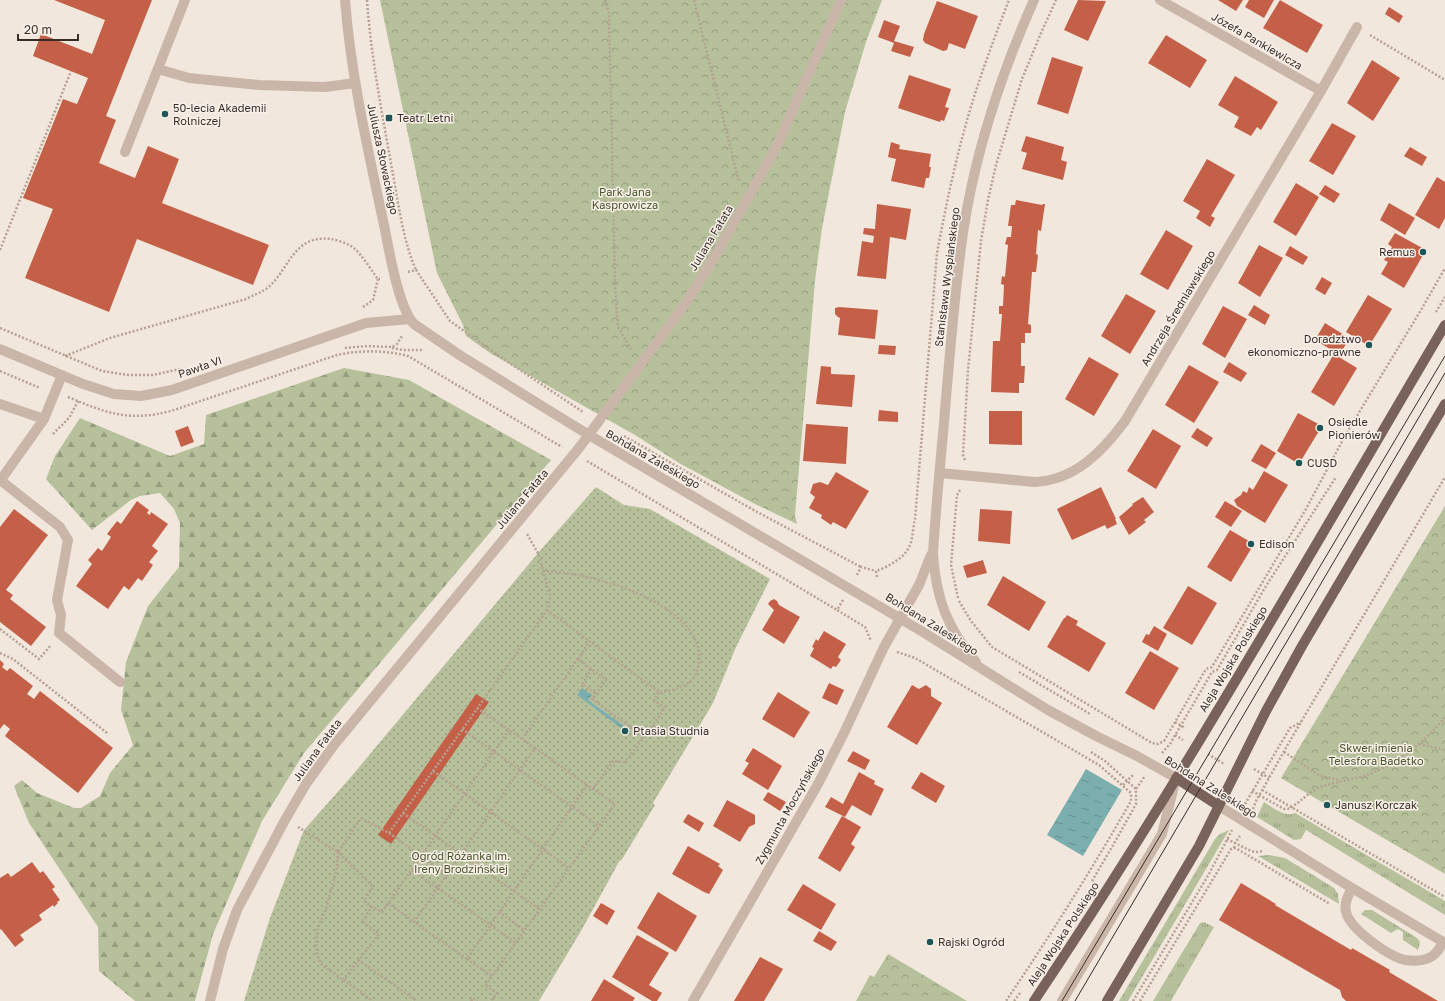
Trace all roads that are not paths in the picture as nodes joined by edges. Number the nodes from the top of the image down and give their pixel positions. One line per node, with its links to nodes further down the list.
1 (185, 0): 7 (street)
2 (345, 0): 8 (street, Juliusza Słowackiego)
3 (841, 0): 18 (street, Juliana Fałata)
4 (1034, 0): 19 (street, Stanisława Wyspiańskiego)
5 (1160, 0): 9 (street, Józefa Pankiewicza)
6 (1357, 27): 9 (street, Andrzeja Średniawskiego)
7 (158, 69): 8 (street); 10 (street)
8 (355, 83): 11 (street, Juliusza Słowackiego)
9 (1321, 91): 19 (street, Andrzeja Średniawskiego)
10 (125, 152)
11 (410, 319): 14 (street, Pawła VI); 18 (street, Bohdana Zaleskiego)
12 (1445, 324): 25 (main road, Aleja Wojska Polskiego)
13 (0, 349): 14 (street, Pawła VI)
14 (62, 375): 17 (street)
15 (0, 404): 17 (street)
16 (1445, 404): 26 (main road)
17 (44, 419): 20 (street)
18 (589, 435): 22 (street, Bohdana Zaleskiego); 29 (street, Juliana Fałata)
19 (940, 473): 21 (street, Stanisława Wyspiańskiego)
20 (0, 480): 24 (street)
21 (933, 542): 22 (street, Stanisława Wyspiańskiego); 23 (street, Stanisława Wyspiańskiego)
22 (900, 618): 23 (street, Bohdana Zaleskiego); 30 (street, Zygmunta Moczyńskiego)
23 (982, 669): 25 (street, Bohdana Zaleskiego)
24 (120, 682)
25 (1176, 778): 26 (main road, Bohdana Zaleskiego); 31 (main road, Aleja Wojska Polskiego); 32 (street)
26 (1220, 806): 27 (street, Bohdana Zaleskiego); 33 (main road)
27 (1352, 888): 28 (street, Bohdana Zaleskiego); 28 (street)
28 (1444, 943)
29 (210, 1001)
30 (693, 1001)
31 (1034, 1001)
32 (1062, 1001)
33 (1107, 1001)

